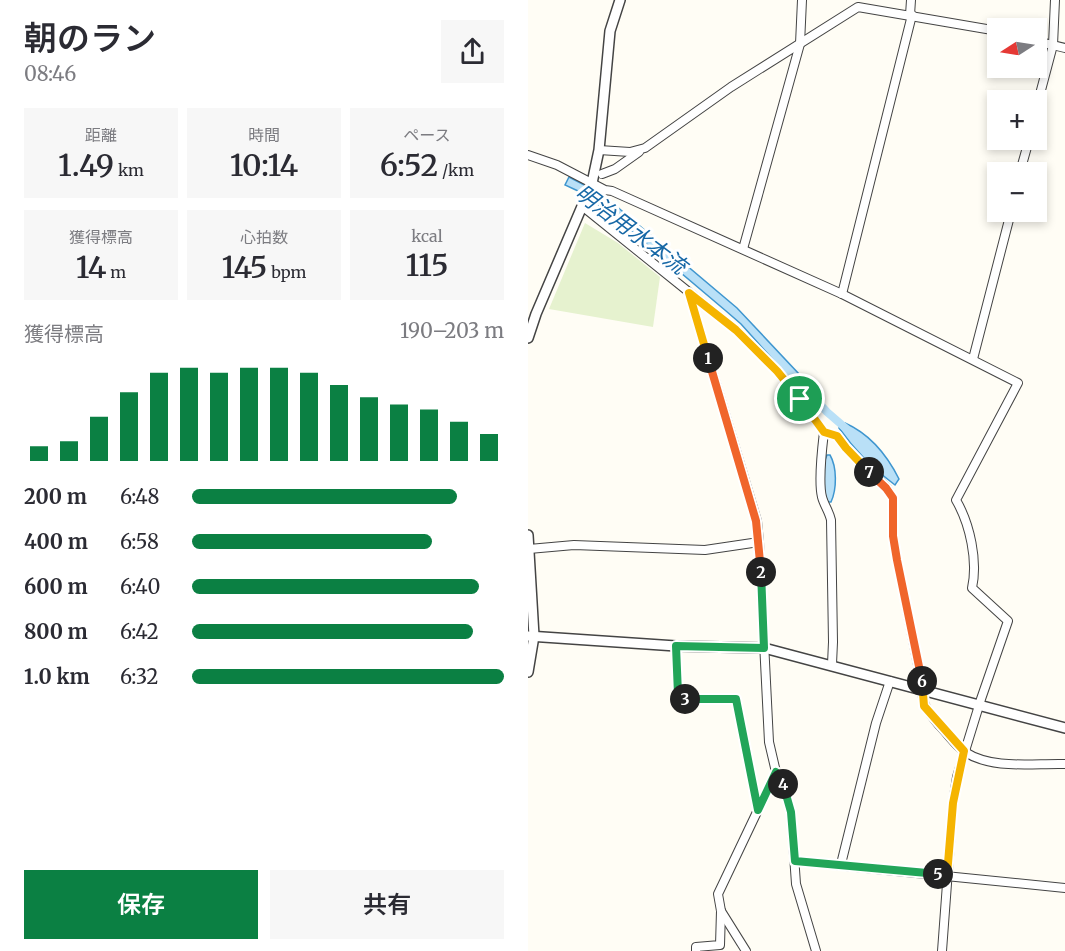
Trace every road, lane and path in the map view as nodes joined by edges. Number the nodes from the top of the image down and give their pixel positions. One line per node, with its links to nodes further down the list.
1 (620, 0): 13 (street)
2 (802, 0): 7 (street)
3 (911, 0): 5 (street)
4 (1055, 0): 9 (street)
5 (911, 15): 6 (street); 7 (street); 21 (street)
6 (987, 29)
7 (800, 44): 12 (street); 19 (street)
8 (1047, 44): 9 (street)
9 (1053, 45): 10 (street); 11 (street)
10 (1065, 48)
11 (1041, 90)
12 (645, 148): 13 (street); 15 (street)
13 (599, 150): 16 (street)
14 (528, 155): 16 (street)
15 (602, 174)
16 (591, 185): 17 (street); 19 (street)
17 (584, 201): 20 (street); 22 (street)
18 (1008, 222): 23 (street)
19 (742, 249): 21 (street)
20 (689, 293): 24 (street); 26 (street)
21 (842, 294): 23 (street)
22 (528, 338)
23 (973, 359): 35 (street)
24 (824, 432): 31 (street); 34 (street)
25 (528, 535): 27 (street)
26 (759, 542): 27 (street); 30 (street)
27 (528, 544): 28 (street)
28 (531, 636): 29 (street); 32 (street)
29 (676, 646): 30 (street); 40 (street)
30 (764, 648): 31 (street); 39 (street)
31 (832, 664): 33 (street)
32 (528, 672)
33 (890, 681): 34 (street); 42 (street)
34 (922, 691): 35 (street); 37 (street)
35 (980, 706): 36 (street); 37 (street)
36 (1065, 728)
37 (964, 751): 38 (street); 43 (street)
38 (1065, 764)
39 (776, 772): 40 (street); 41 (street)
40 (758, 810): 45 (street)
41 (795, 861): 42 (street); 48 (street)
42 (841, 864): 43 (street)
43 (947, 875): 44 (street); 49 (street)
44 (1065, 888)
45 (721, 911): 46 (street); 47 (street)
46 (696, 951)
47 (746, 951)
48 (816, 951)
49 (942, 951)

